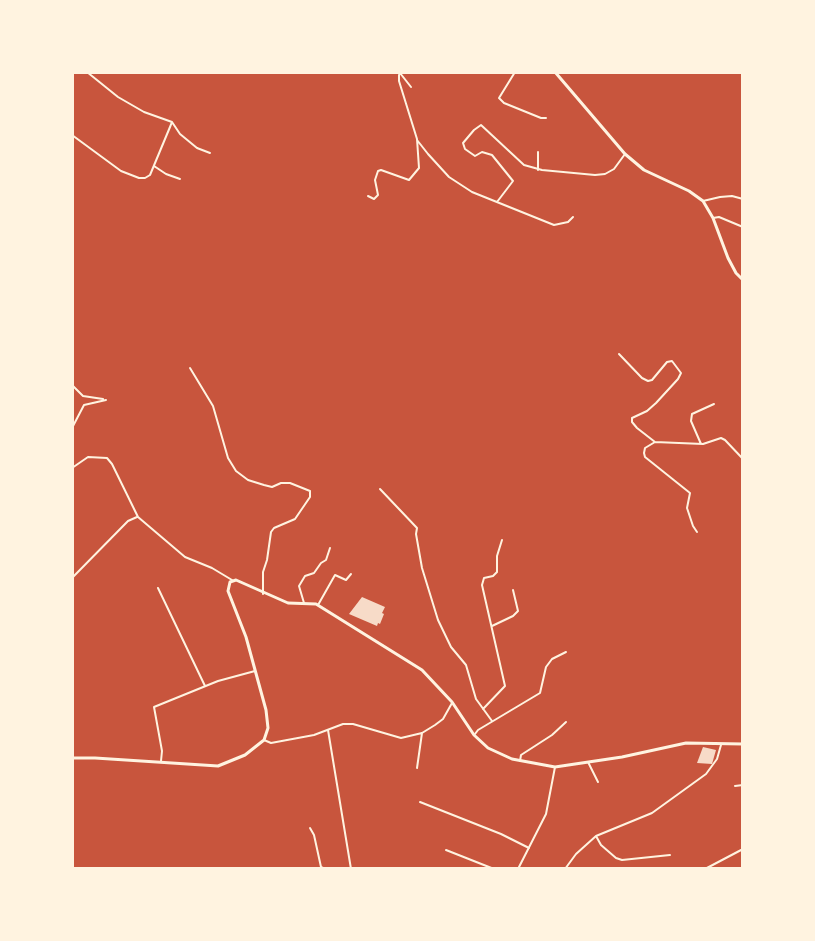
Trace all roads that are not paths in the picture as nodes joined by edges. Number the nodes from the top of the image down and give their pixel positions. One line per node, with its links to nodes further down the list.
1 (87, 72): 7 (street)
2 (401, 72): 5 (street); 9 (street)
3 (515, 72): 6 (street)
4 (555, 72): 12 (street)
5 (411, 87)
6 (546, 118)
7 (172, 122): 11 (street); 13 (street)
8 (72, 135): 13 (street)
9 (417, 139): 16 (street); 19 (street)
10 (538, 152): 14 (street)
11 (210, 153)
12 (625, 154): 14 (street); 18 (street)
13 (154, 166): 15 (street)
14 (538, 170): 19 (street)
15 (180, 179)
16 (368, 196)
17 (743, 199): 18 (street)
18 (703, 201): 21 (street)
19 (497, 202): 20 (street)
20 (573, 217)
21 (713, 218): 22 (street); 23 (street)
22 (743, 227)
23 (743, 280)
24 (619, 354): 29 (street)
25 (190, 368): 43 (street)
26 (72, 385): 28 (street)
27 (714, 404): 30 (street)
28 (72, 428)
29 (655, 442): 30 (street); 35 (street)
30 (700, 444): 31 (street)
31 (743, 459)
32 (72, 468): 34 (street)
33 (381, 489): 51 (street)
34 (138, 517): 39 (street); 40 (street)
35 (697, 532)
36 (502, 540): 46 (street)
37 (330, 548): 44 (street)
38 (351, 574): 45 (street)
39 (72, 578)
40 (232, 580): 43 (street); 48 (street)
41 (158, 588): 49 (street)
42 (513, 590): 46 (street)
43 (263, 594): 44 (street)
44 (304, 603): 45 (street)
45 (318, 605): 50 (street)
46 (492, 626): 51 (street)
47 (566, 652): 52 (street)
48 (255, 671): 49 (street); 57 (street)
49 (205, 687): 62 (street)
50 (452, 702): 55 (street); 56 (street)
51 (483, 709): 52 (street)
52 (492, 721): 56 (street)
53 (566, 722): 61 (street)
54 (328, 730): 55 (street); 57 (street); 77 (street)
55 (422, 733): 65 (street)
56 (474, 735): 61 (street)
57 (264, 740): 62 (street)
58 (743, 744): 59 (street)
59 (721, 745): 63 (street); 71 (street)
60 (72, 758): 62 (street)
61 (520, 761): 64 (street)
62 (161, 762)
63 (588, 762): 64 (street); 66 (street)
64 (555, 767): 72 (street)
65 (417, 768)
66 (598, 783)
67 (743, 785): 68 (street)
68 (735, 786)
69 (420, 802): 72 (street)
70 (310, 828): 76 (street)
71 (596, 836): 75 (street); 81 (street)
72 (529, 848): 80 (street)
73 (743, 849): 82 (street)
74 (446, 850): 79 (street)
75 (670, 855)
76 (325, 869)
77 (352, 869): 78 (street)
78 (372, 869)
79 (494, 869)
80 (518, 869)
81 (565, 869)
82 (705, 869)

